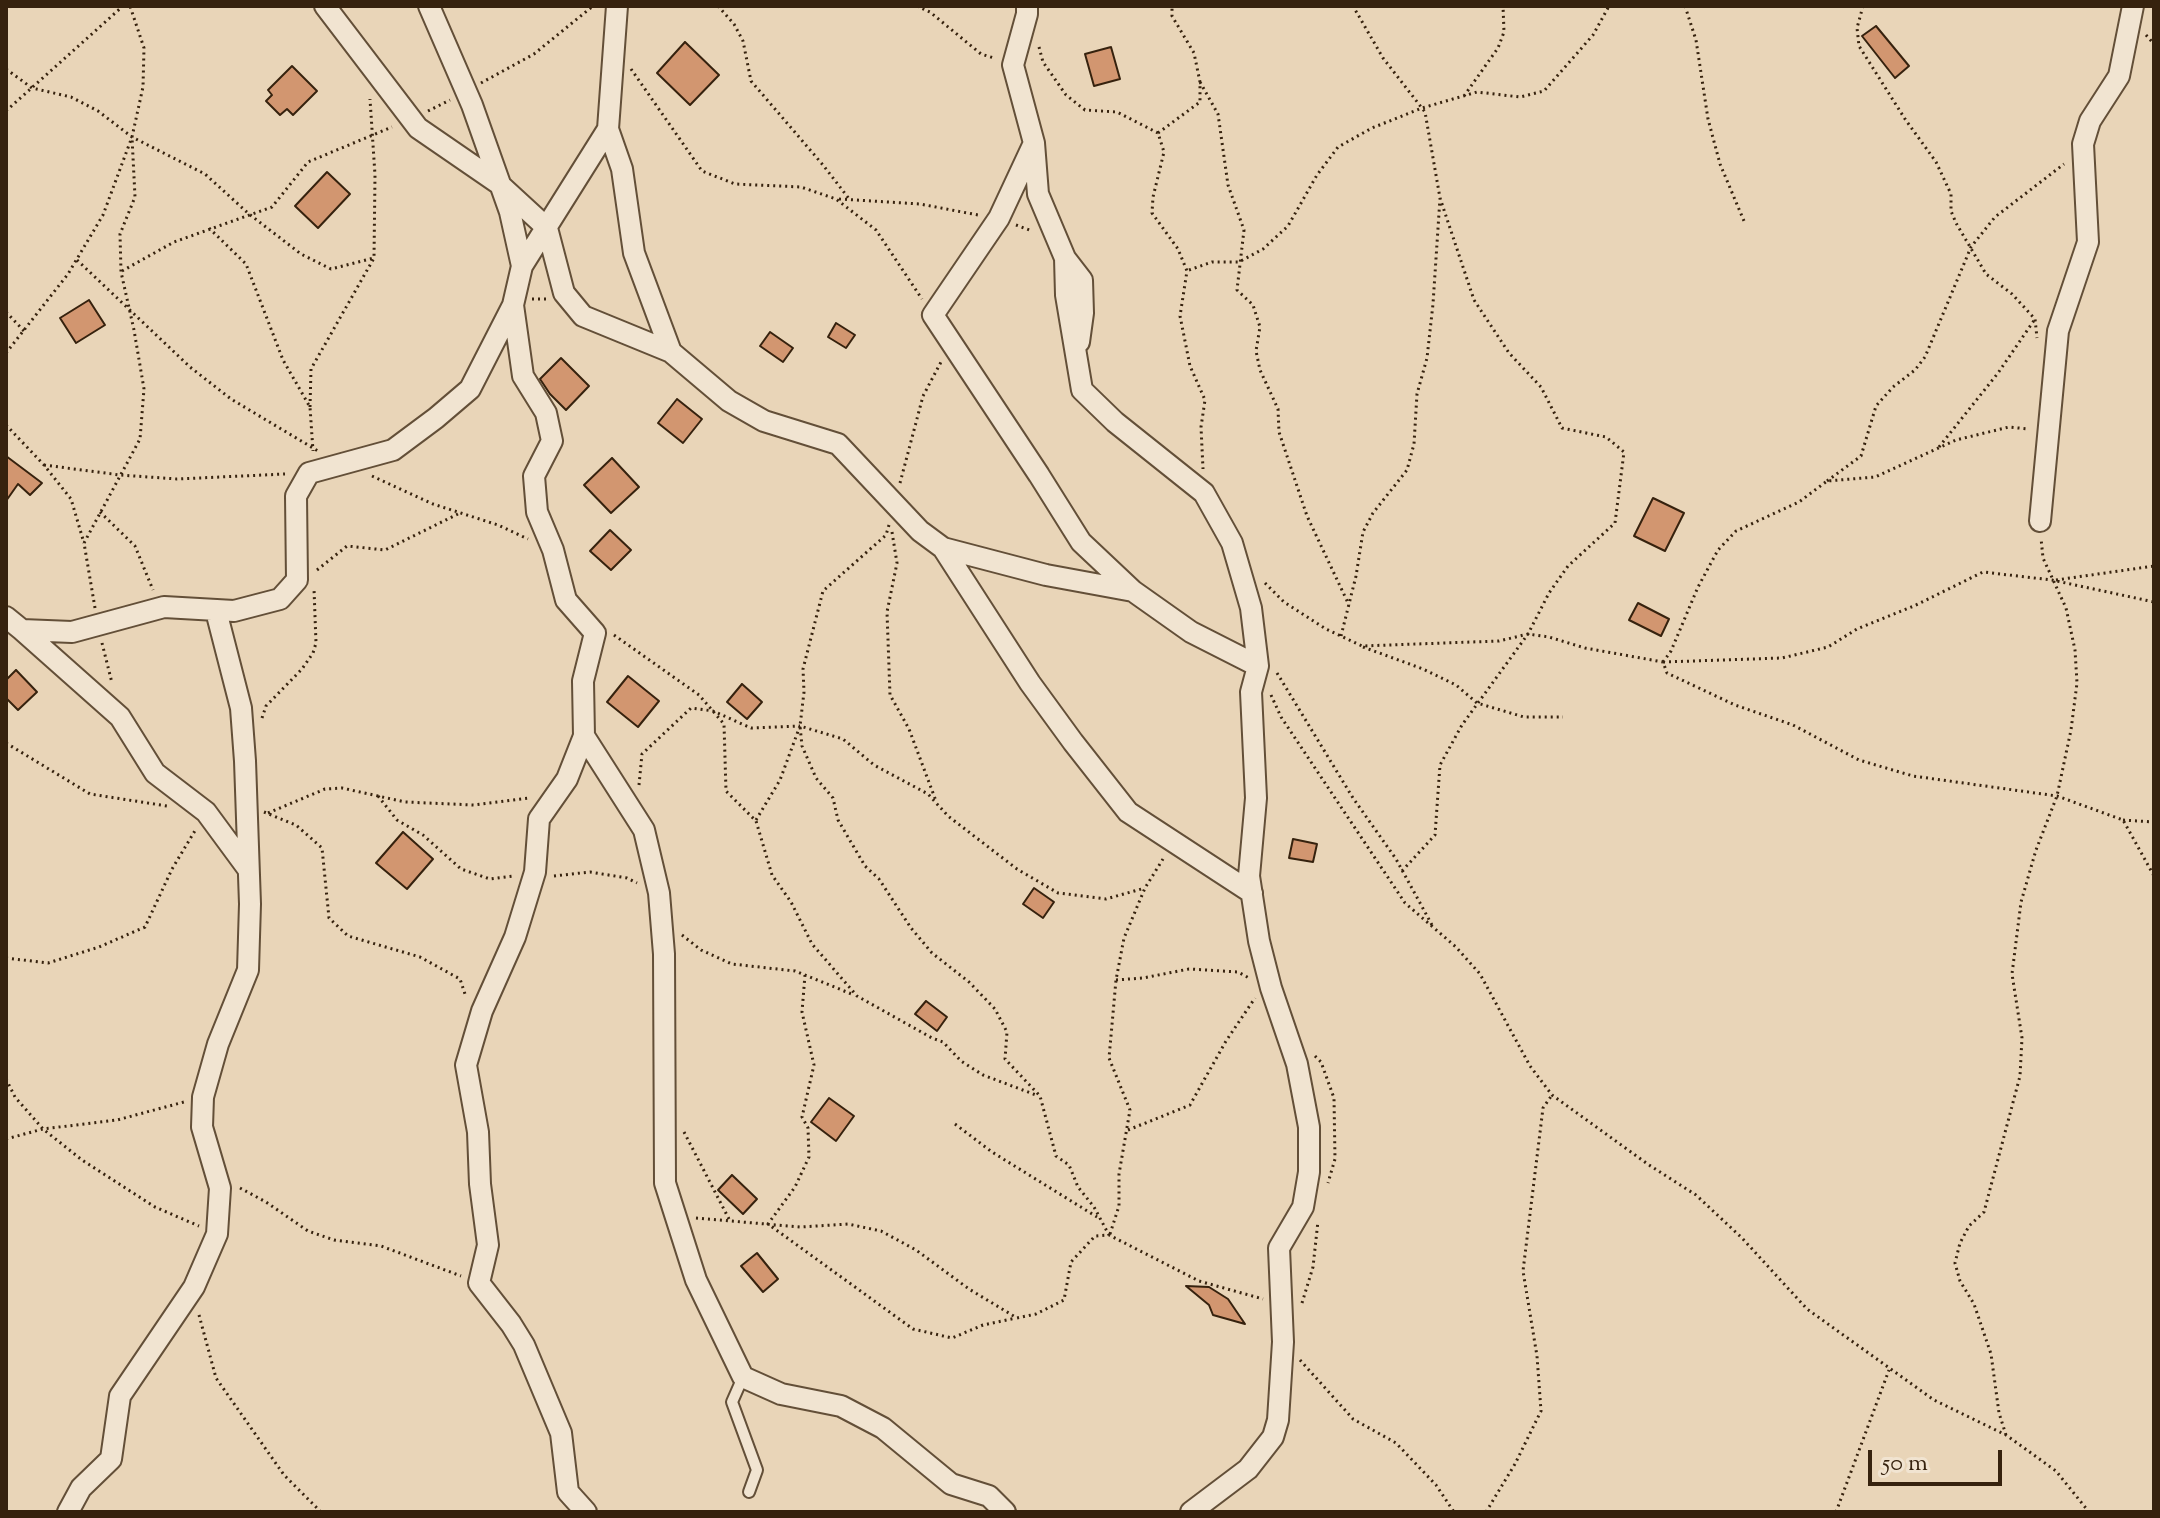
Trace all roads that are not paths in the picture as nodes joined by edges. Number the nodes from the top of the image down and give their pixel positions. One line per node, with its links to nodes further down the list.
1 (325, 6): 8 (street)
2 (429, 6): 8 (street)
3 (617, 6): 6 (street)
4 (2133, 6): 13 (street)
5 (1027, 10): 7 (street)
6 (608, 129): 9 (street); 12 (street)
7 (1034, 143): 15 (street); 18 (street)
8 (498, 183): 9 (street); 10 (street)
9 (547, 228): 10 (street); 12 (street)
10 (522, 266): 11 (street)
11 (513, 305): 16 (street); 19 (street)
12 (671, 352): 14 (street)
13 (2040, 521)
14 (943, 548): 15 (street); 21 (street)
15 (1133, 591): 18 (street)
16 (216, 611): 17 (street); 20 (street)
17 (14, 623): 20 (street)
18 (1257, 656): 21 (street)
19 (584, 736): 22 (street); 25 (street)
20 (248, 869): 24 (street)
21 (1252, 893): 27 (street)
22 (743, 1377): 23 (lane); 26 (street)
23 (749, 1492)
24 (68, 1512)
25 (586, 1512)
26 (1005, 1512)
27 (1191, 1512)

